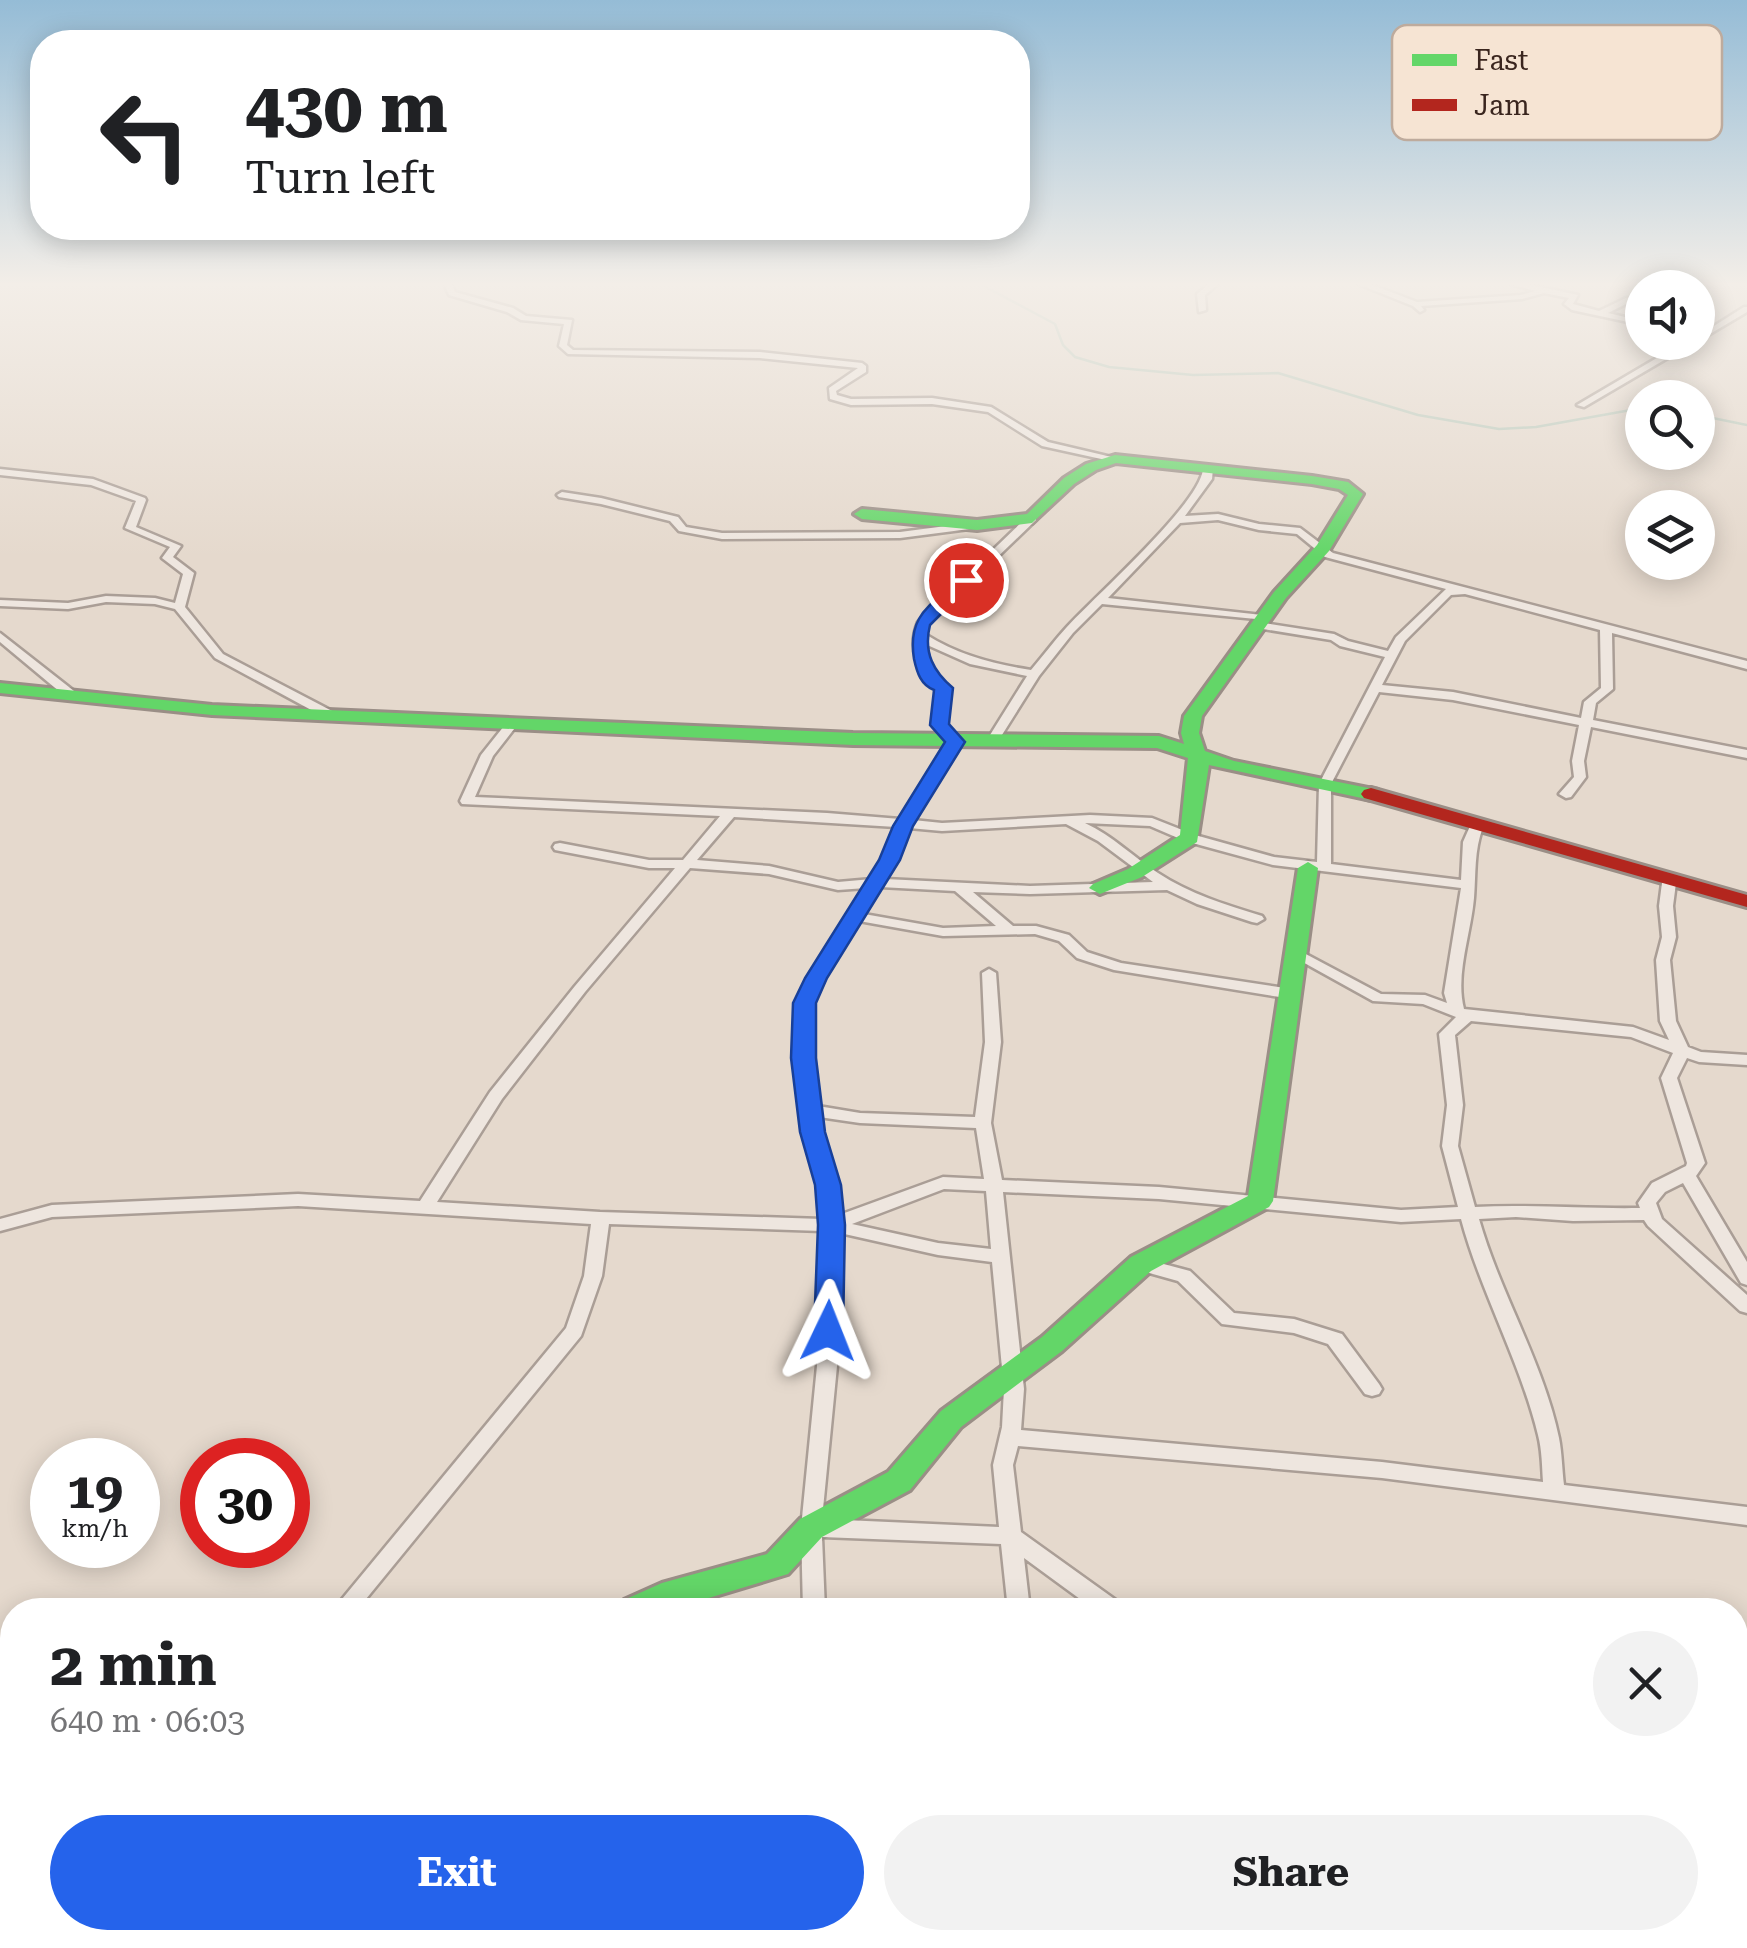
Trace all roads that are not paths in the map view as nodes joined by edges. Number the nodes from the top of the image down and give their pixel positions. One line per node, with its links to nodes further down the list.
1 (858, 375): 4 (street)
2 (1634, 375): 3 (street)
3 (1581, 406)
4 (1114, 459): 5 (street); 9 (street)
5 (1208, 469): 10 (street); 12 (street)
6 (0, 472): 16 (street)
7 (562, 496): 11 (street)
8 (862, 514): 11 (street)
9 (1032, 518): 11 (street); 19 (street)
10 (1177, 520): 12 (street); 14 (street)
11 (977, 525)
12 (1323, 548): 13 (street); 17 (street)
13 (1468, 591): 18 (street); 21 (street)
14 (1100, 600): 17 (street); 23 (street)
15 (0, 603): 16 (street)
16 (179, 607): 27 (street)
17 (1260, 621): 21 (street); 34 (street)
18 (1606, 628): 22 (street); 29 (street)
19 (919, 635): 23 (street); 31 (street)
20 (0, 636): 26 (street)
21 (1391, 654): 25 (street)
22 (1747, 665)
23 (1034, 674): 28 (street)
24 (0, 688): 26 (street)
25 (1374, 688): 29 (street); 36 (street)
26 (70, 694): 27 (street)
27 (330, 714): 30 (street)
28 (1010, 716): 32 (street); 33 (street)
29 (1585, 722): 35 (street); 37 (street)
30 (512, 724): 31 (street); 38 (street)
31 (955, 742): 33 (street); 40 (street)
32 (1036, 742): 33 (street); 34 (street)
33 (991, 743)
34 (1196, 752): 36 (street); 42 (street)
35 (1747, 754)
36 (1325, 784): 41 (street); 46 (street)
37 (1566, 794)
38 (729, 814): 40 (street); 44 (street)
39 (1066, 821): 40 (street); 42 (street); 45 (street)
40 (903, 826): 47 (street)
41 (1476, 828): 48 (street); 49 (street)
42 (1190, 838): 45 (street); 46 (street)
43 (560, 848): 44 (street)
44 (687, 864): 47 (street); 68 (street)
45 (1140, 866): 50 (street); 52 (street)
46 (1316, 868): 49 (street); 57 (street)
47 (875, 883): 51 (street); 54 (street)
48 (1669, 884): 53 (street); 61 (street)
49 (1468, 885): 60 (street)
50 (1170, 886): 52 (street); 55 (street)
51 (960, 888): 52 (street); 56 (street)
52 (1100, 888)
53 (1747, 901)
54 (854, 916): 56 (street); 63 (street)
55 (1257, 919)
56 (1008, 929): 59 (street)
57 (1297, 955): 59 (street); 60 (street)
58 (989, 973): 64 (street)
59 (1292, 994): 67 (street)
60 (1461, 1013): 61 (street); 69 (street)
61 (1682, 1051): 62 (street); 65 (street)
62 (1747, 1060)
63 (810, 1110): 64 (street); 73 (street)
64 (983, 1122): 66 (street)
65 (1687, 1175): 70 (street); 76 (street)
66 (994, 1186): 67 (street); 73 (street); 74 (street)
67 (1260, 1202): 69 (street); 75 (street)
68 (424, 1209): 71 (street); 72 (street)
69 (1468, 1212): 70 (street); 81 (street)
70 (1650, 1214): 77 (street)
71 (600, 1218): 73 (street); 85 (street)
72 (0, 1225)
73 (831, 1225): 74 (street); 83 (street)
74 (1001, 1256): 78 (street)
75 (1141, 1264): 78 (street); 79 (street)
76 (1747, 1278)
77 (1747, 1306)
78 (1013, 1373): 80 (street); 83 (street)
79 (1372, 1389)
80 (1010, 1437): 81 (street); 84 (street)
81 (1554, 1489): 82 (street)
82 (1747, 1516)
83 (811, 1528): 84 (street); 86 (street); 87 (street)
84 (1010, 1536): 88 (street); 89 (street)
85 (354, 1598)
86 (663, 1598)
87 (814, 1598)
88 (1018, 1598)
89 (1095, 1598)

